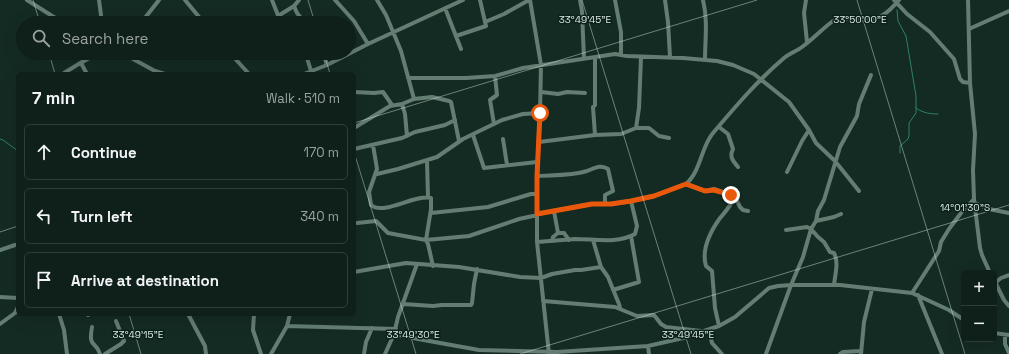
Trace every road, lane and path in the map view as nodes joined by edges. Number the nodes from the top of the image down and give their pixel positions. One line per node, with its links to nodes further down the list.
1 (27, 0): 22 (street)
2 (99, 0): 23 (street)
3 (159, 0): 24 (street)
4 (185, 0): 25 (street)
5 (272, 0): 26 (street)
6 (299, 0): 19 (street)
7 (335, 0): 28 (street)
8 (377, 0): 32 (street)
9 (463, 0): 20 (street)
10 (480, 0): 29 (street)
11 (530, 0): 29 (street); 52 (street)
12 (580, 0): 42 (street)
13 (615, 0): 38 (street)
14 (664, 0): 41 (street)
15 (703, 0): 49 (street)
16 (806, 0): 34 (street)
17 (968, 0): 31 (street)
18 (897, 1): 34 (street); 62 (street)
19 (294, 6): 26 (street); 27 (street)
20 (445, 8): 32 (street); 33 (street)
21 (1009, 11): 31 (street)
22 (52, 16)
23 (101, 16)
24 (146, 16)
25 (198, 16)
26 (278, 16)
27 (299, 16)
28 (349, 16)
29 (485, 22): 33 (street)
30 (356, 24): 35 (street)
31 (969, 29): 62 (street)
32 (393, 32): 35 (street); 60 (street)
33 (456, 36): 36 (street)
34 (807, 42): 61 (street)
35 (368, 44): 37 (street)
36 (461, 49)
37 (356, 50)
38 (621, 55): 39 (street); 40 (street)
39 (595, 57): 42 (street); 77 (street)
40 (641, 57): 41 (street); 74 (street)
41 (670, 57): 49 (street)
42 (584, 59): 52 (street)
43 (85, 60): 50 (street)
44 (135, 60): 56 (street)
45 (236, 60): 57 (street)
46 (307, 60): 53 (street)
47 (325, 60): 51 (street)
48 (337, 60): 51 (street)
49 (705, 60): 61 (street)
50 (82, 62): 54 (street); 55 (street)
51 (327, 65): 53 (street)
52 (541, 66): 59 (street); 64 (street)
53 (311, 71)
54 (66, 72)
55 (87, 72)
56 (158, 72)
57 (247, 72)
58 (870, 75): 86 (street)
59 (495, 76): 60 (street); 71 (street)
60 (408, 78): 66 (street)
61 (762, 79): 73 (street); 75 (street)
62 (970, 83): 99 (street)
63 (356, 92): 68 (street)
64 (540, 92): 65 (street); 69 (street)
65 (585, 93)
66 (414, 99): 67 (street); 70 (street)
67 (402, 104): 68 (street); 78 (street)
68 (392, 105): 72 (street)
69 (540, 113): 71 (street); 82 (street)
70 (455, 120): 78 (street); 81 (street)
71 (494, 124): 76 (street)
72 (356, 127)
73 (719, 127): 89 (street); 93 (street)
74 (636, 128): 77 (street); 79 (street)
75 (809, 130): 86 (street); 90 (street)
76 (472, 135): 81 (street); 88 (street)
77 (595, 135): 82 (street)
78 (407, 136): 83 (street)
79 (669, 138)
80 (503, 139): 88 (street)
81 (459, 141): 85 (street)
82 (539, 142): 87 (street)
83 (373, 145): 84 (street); 91 (street)
84 (356, 149)
85 (427, 161): 91 (street); 96 (street)
86 (835, 161): 94 (street); 107 (street)
87 (537, 162): 88 (street); 92 (street)
88 (506, 165)
89 (738, 167)
90 (787, 172)
91 (377, 174): 96 (street)
92 (537, 176): 95 (street); 100 (street)
93 (686, 184): 97 (street); 98 (street)
94 (859, 191)
95 (537, 194): 103 (street); 105 (street)
96 (428, 197): 103 (street)
97 (734, 197): 102 (street); 151 (street)
98 (631, 201): 100 (street); 112 (street)
99 (974, 201): 104 (street); 124 (street); 134 (street)
100 (606, 204): 101 (street)
101 (554, 211): 105 (street); 111 (street)
102 (748, 211)
103 (431, 213): 113 (street)
104 (1009, 213)
105 (537, 214): 113 (street); 117 (street)
106 (841, 214): 107 (street)
107 (816, 221): 109 (street)
108 (357, 223): 113 (street)
109 (812, 229): 110 (street); 129 (street); 130 (street)
110 (786, 230)
111 (558, 233): 114 (street); 116 (street)
112 (631, 236): 115 (street); 133 (street)
113 (426, 240): 121 (street)
114 (569, 240): 115 (street); 116 (street)
115 (593, 240): 122 (street)
116 (552, 241): 117 (street)
117 (537, 242): 127 (street)
118 (14, 245): 119 (street)
119 (0, 250)
120 (417, 264): 121 (street); 125 (street); 139 (street)
121 (433, 266): 123 (street)
122 (601, 267): 127 (street); 133 (street)
123 (476, 269): 127 (street); 139 (street)
124 (989, 270)
125 (356, 272)
126 (1009, 275): 128 (street)
127 (541, 278): 138 (street)
128 (997, 281)
129 (791, 285): 130 (street); 151 (street); 176 (street)
130 (834, 285): 132 (street)
131 (997, 286): 140 (street)
132 (872, 289): 134 (street); 163 (street)
133 (613, 290): 141 (street)
134 (912, 292): 135 (street)
135 (918, 295): 147 (street); 178 (street)
136 (0, 297): 137 (street)
137 (16, 298)
138 (543, 301): 141 (street); 162 (street)
139 (403, 304): 154 (street)
140 (1009, 306)
141 (620, 308): 155 (street)
142 (16, 311): 149 (street)
143 (60, 316): 165 (street)
144 (189, 316): 168 (street)
145 (254, 316): 169 (street)
146 (290, 316): 150 (street)
147 (961, 318)
148 (116, 320): 167 (street)
149 (0, 324)
150 (287, 326): 153 (street); 170 (street)
151 (719, 326): 155 (street)
152 (92, 327): 166 (street)
153 (372, 328): 154 (street); 171 (street)
154 (396, 329): 157 (street)
155 (707, 330): 159 (street); 175 (street)
156 (997, 333): 158 (street)
157 (394, 334): 161 (street); 172 (street)
158 (1007, 335): 164 (street)
159 (648, 346): 160 (street); 174 (street)
160 (598, 348): 162 (street); 173 (street)
161 (479, 352): 162 (street)
162 (549, 353)
163 (861, 353): 177 (street)
164 (1009, 353)
165 (67, 354)
166 (100, 354)
167 (105, 354)
168 (206, 354)
169 (261, 354)
170 (271, 354)
171 (364, 354)
172 (385, 354)
173 (599, 354)
174 (648, 354)
175 (722, 354)
176 (766, 354)
177 (840, 354)
178 (942, 354)

